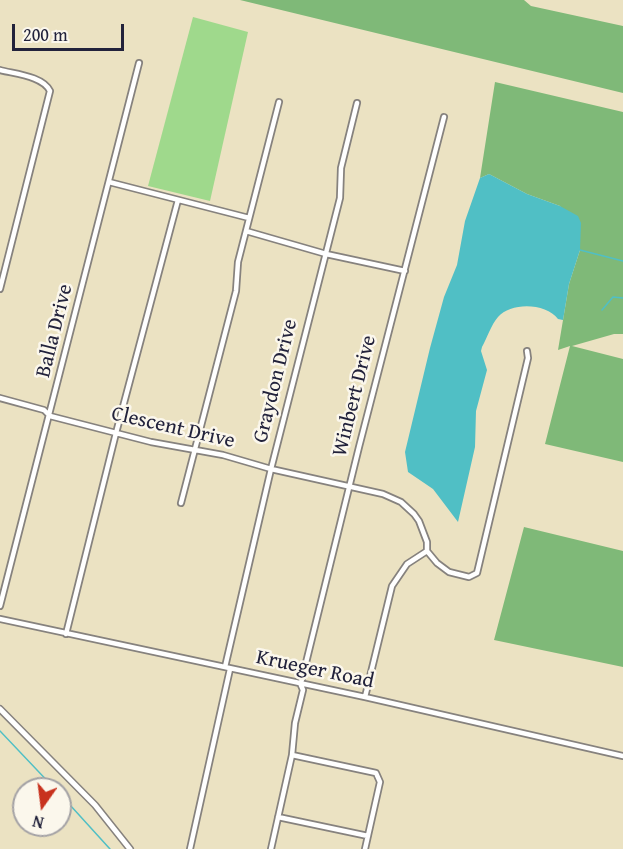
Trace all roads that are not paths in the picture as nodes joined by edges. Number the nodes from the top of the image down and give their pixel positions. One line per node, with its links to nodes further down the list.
1 (139, 63): 6 (street, Balla Drive)
2 (0, 70): 12 (street)
3 (279, 102): 8 (street)
4 (357, 103): 10 (street, Graydon Drive)
5 (444, 117): 11 (street, Winbert Drive)
6 (109, 182): 7 (street); 15 (street, Balla Drive)
7 (178, 200): 8 (street); 16 (street)
8 (249, 218): 9 (street)
9 (246, 231): 10 (street); 17 (street)
10 (326, 254): 11 (street); 18 (street, Graydon Drive)
11 (405, 271): 19 (street, Winbert Drive)
12 (0, 289)
13 (527, 351): 21 (street)
14 (0, 398): 15 (street, Clescent Drive)
15 (50, 416): 16 (street, Clescent Drive); 22 (street, Balla Drive)
16 (116, 433): 17 (street, Clescent Drive); 24 (street)
17 (195, 450): 18 (street, Clescent Drive); 20 (street)
18 (271, 469): 19 (street, Clescent Drive); 25 (street, Graydon Drive)
19 (349, 488): 21 (street, Clescent Drive); 26 (street, Winbert Drive)
20 (181, 503)
21 (427, 551): 27 (street)
22 (0, 606)
23 (0, 619): 24 (street, Krueger Road)
24 (66, 634): 25 (street, Krueger Road)
25 (227, 668): 26 (street, Krueger Road); 34 (street, Graydon Drive)
26 (300, 683): 27 (street, Krueger Road); 29 (street, Winbert Drive)
27 (365, 697): 30 (street, Krueger Road)
28 (0, 709): 33 (main road)
29 (292, 755): 31 (street, Winbert Drive); 32 (street)
30 (623, 756)
31 (278, 817): 32 (street); 35 (street, Winbert Drive)
32 (368, 836): 36 (street)
33 (130, 849)
34 (190, 849)
35 (271, 849)
36 (365, 849)

